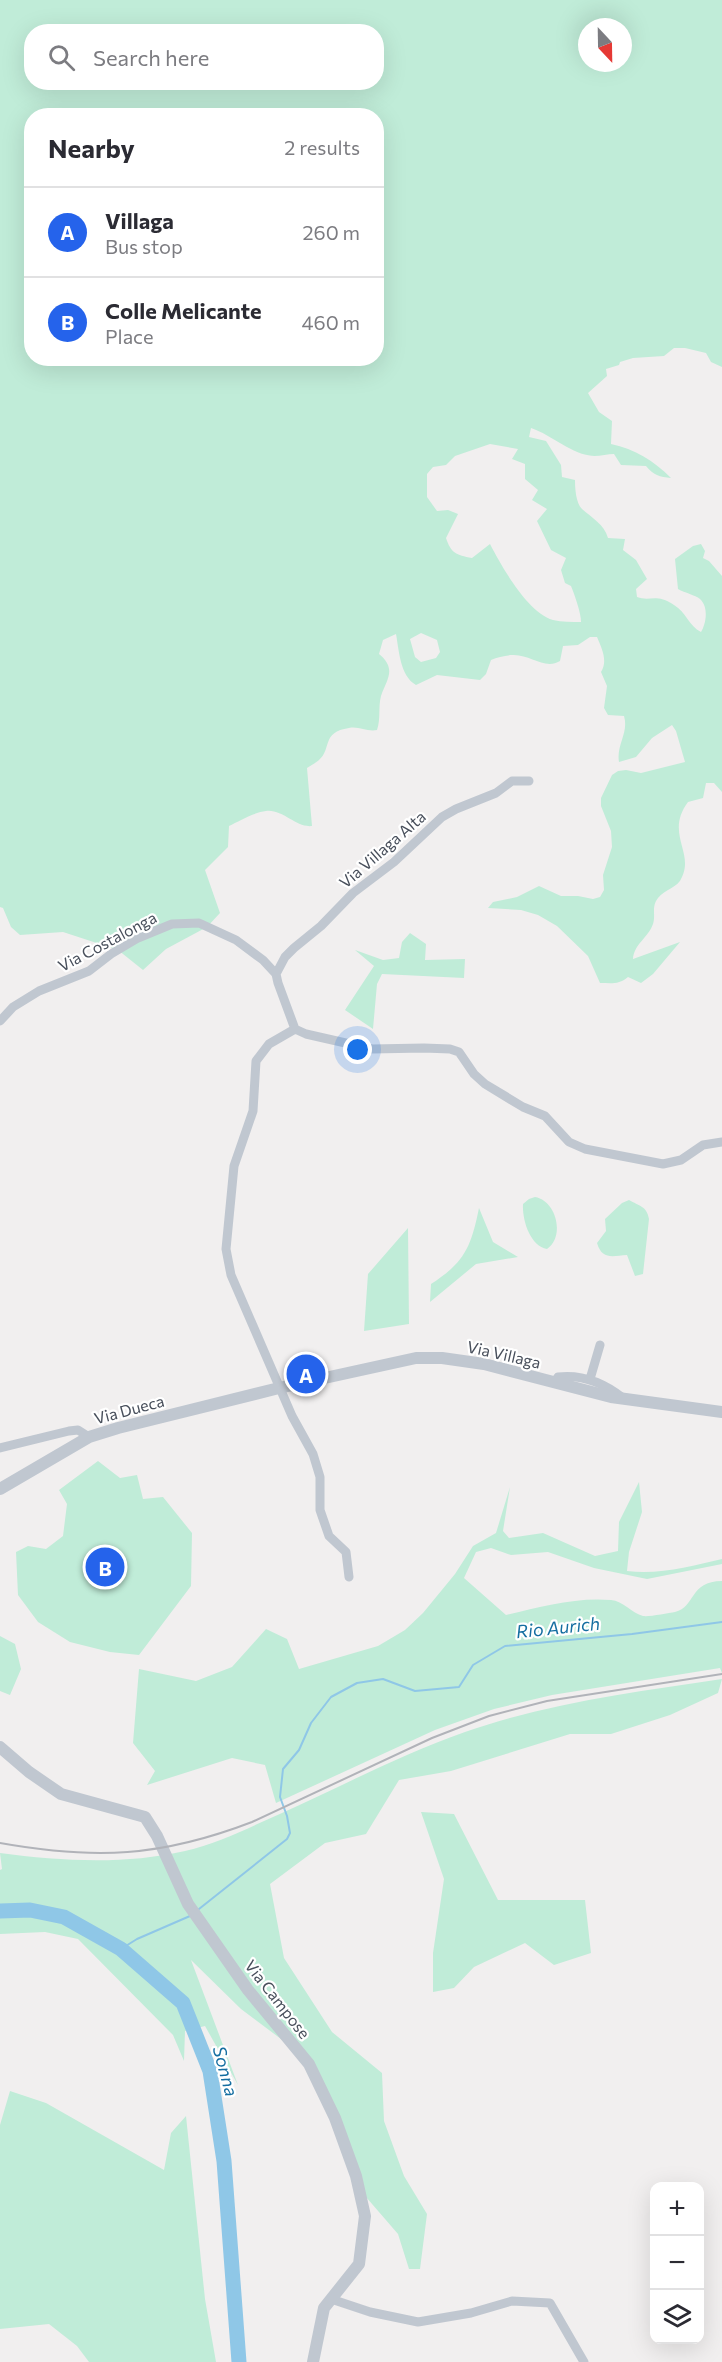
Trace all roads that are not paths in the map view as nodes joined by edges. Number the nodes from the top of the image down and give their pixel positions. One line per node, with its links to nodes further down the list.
1 (529, 781): 2 (street, Via Villaga Alta)
2 (276, 974): 3 (street, Via Costalonga); 4 (street, Via Costalonga)
3 (0, 1021)
4 (295, 1029): 5 (street); 9 (street)
5 (722, 1142)
6 (600, 1345): 7 (street)
7 (590, 1379): 8 (street); 10 (street)
8 (554, 1383): 9 (street, Via Villaga); 10 (street, Via Villaga)
9 (279, 1388): 12 (street, Via Dueca); 15 (street)
10 (625, 1399): 11 (street, Via Villaga)
11 (722, 1413)
12 (88, 1437): 13 (street); 14 (street, Via Dueca)
13 (0, 1448)
14 (0, 1489)
15 (350, 1577)
16 (0, 1747): 17 (street, Via Campose)
17 (331, 2299): 18 (street, Via Campose); 19 (street)
18 (314, 2362)
19 (584, 2362)

